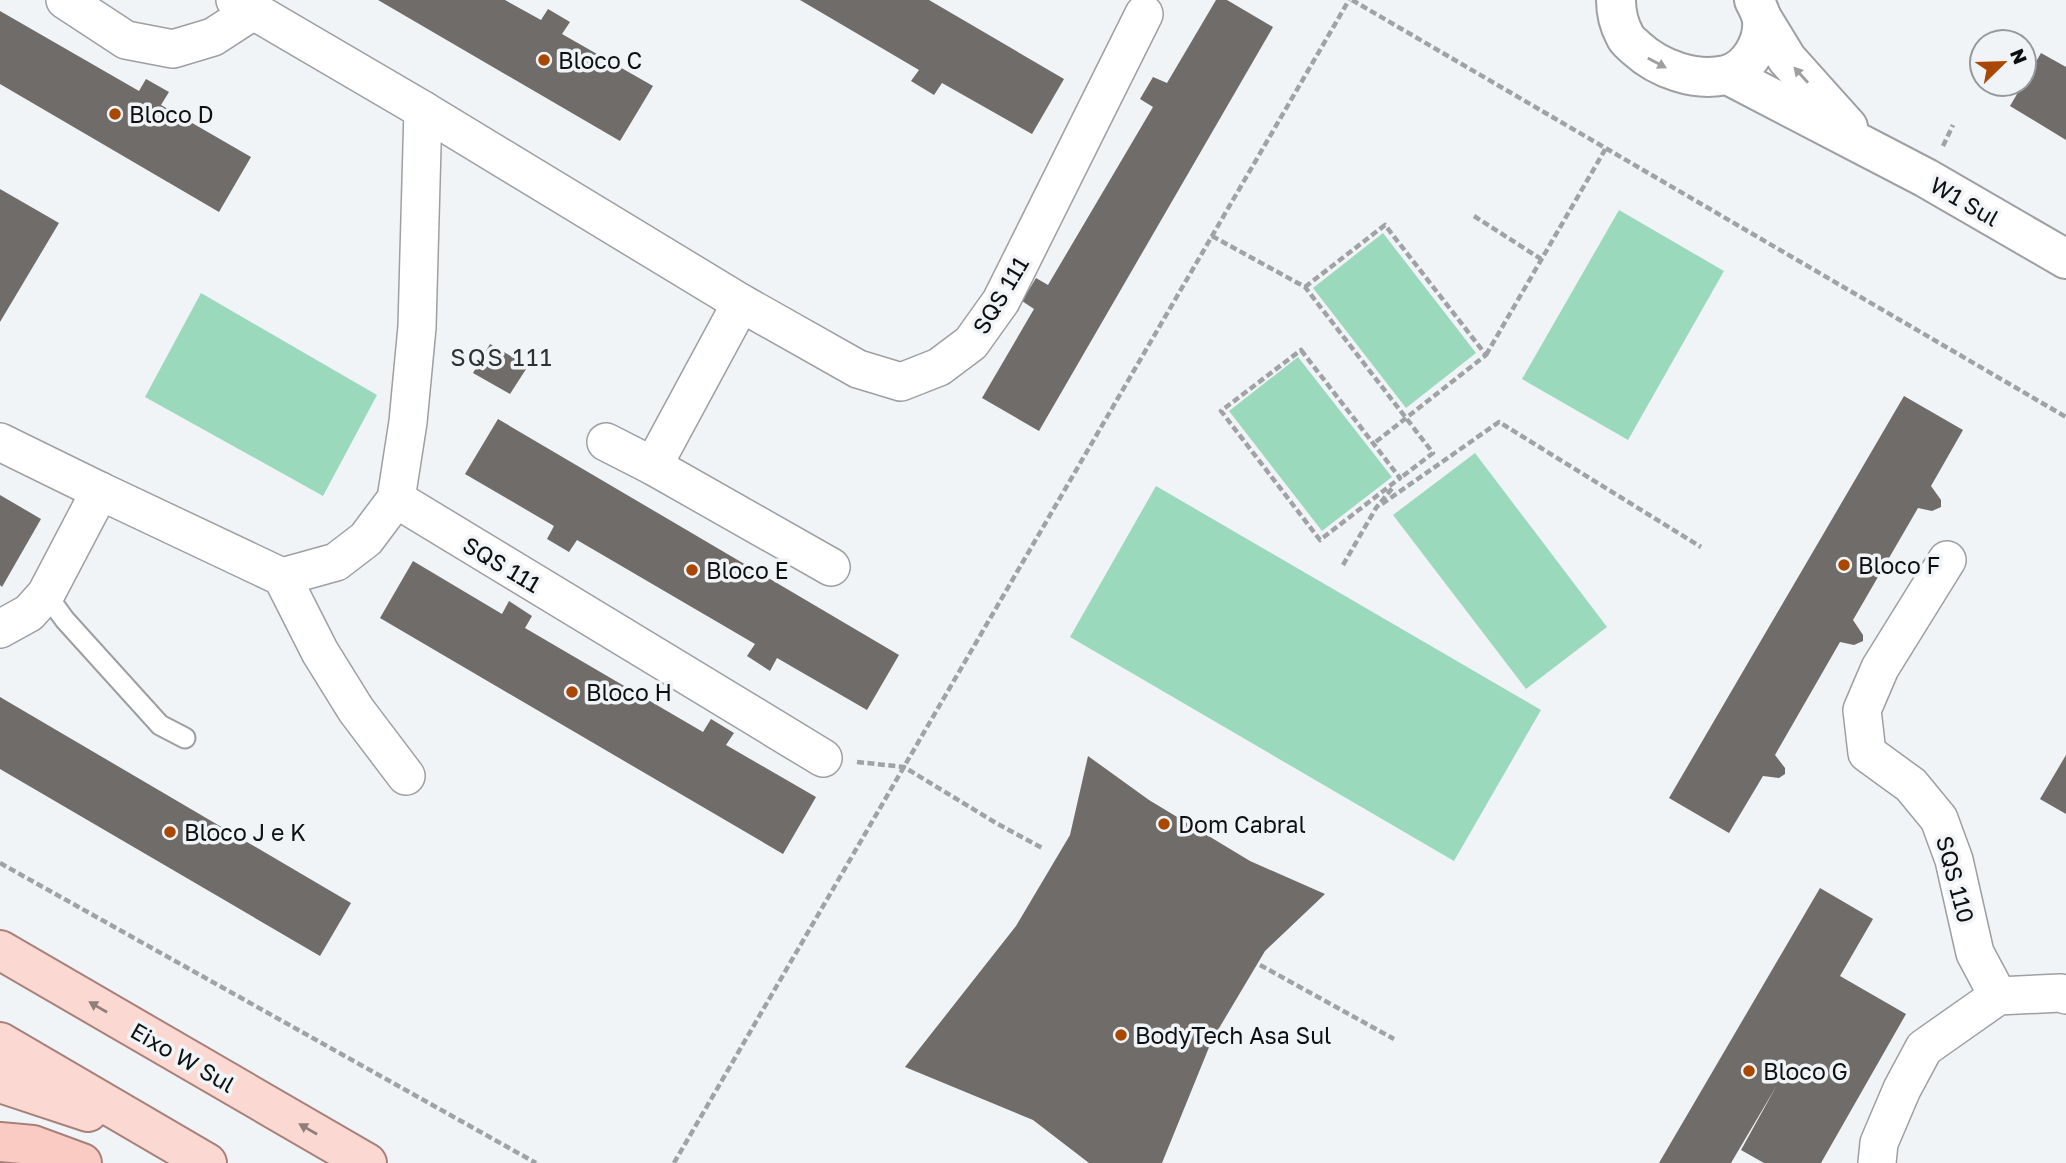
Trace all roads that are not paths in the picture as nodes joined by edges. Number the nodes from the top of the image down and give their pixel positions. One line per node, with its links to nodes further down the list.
1 (65, 0): 3 (street, SQS 111)
2 (1610, 4): 6 (street, one-way to 6)
3 (244, 6): 7 (street, SQS 111)
4 (1758, 9): 6 (street); 8 (street, W1 Sul, one-way to 4)
5 (1144, 13): 10 (street, SQS 111)
6 (1728, 75): 8 (street, W1 Sul)
7 (423, 110): 10 (street, SQS 111); 15 (street)
8 (1863, 144): 9 (street, W1 Sul)
9 (2066, 259)
10 (741, 303): 13 (street)
11 (0, 442): 14 (street)
12 (606, 442): 13 (street)
13 (653, 466): 17 (street)
14 (100, 491): 18 (street); 19 (street)
15 (396, 499): 18 (street); 22 (street, SQS 111)
16 (1947, 560): 26 (street, SQS 110)
17 (831, 567)
18 (282, 577): 23 (street)
19 (46, 594): 20 (street); 21 (lane)
20 (0, 629)
21 (185, 738)
22 (823, 758)
23 (406, 776)
24 (0, 950): 33 (main road, Eixo W Sul, one-way to 24)
25 (2066, 995): 26 (street)
26 (1997, 996): 34 (street)
27 (0, 1042): 29 (main road)
28 (0, 1083): 29 (main road)
29 (164, 1138): 32 (main road)
30 (0, 1142): 31 (highway)
31 (82, 1163)
32 (206, 1163)
33 (367, 1163)
34 (1877, 1163)

